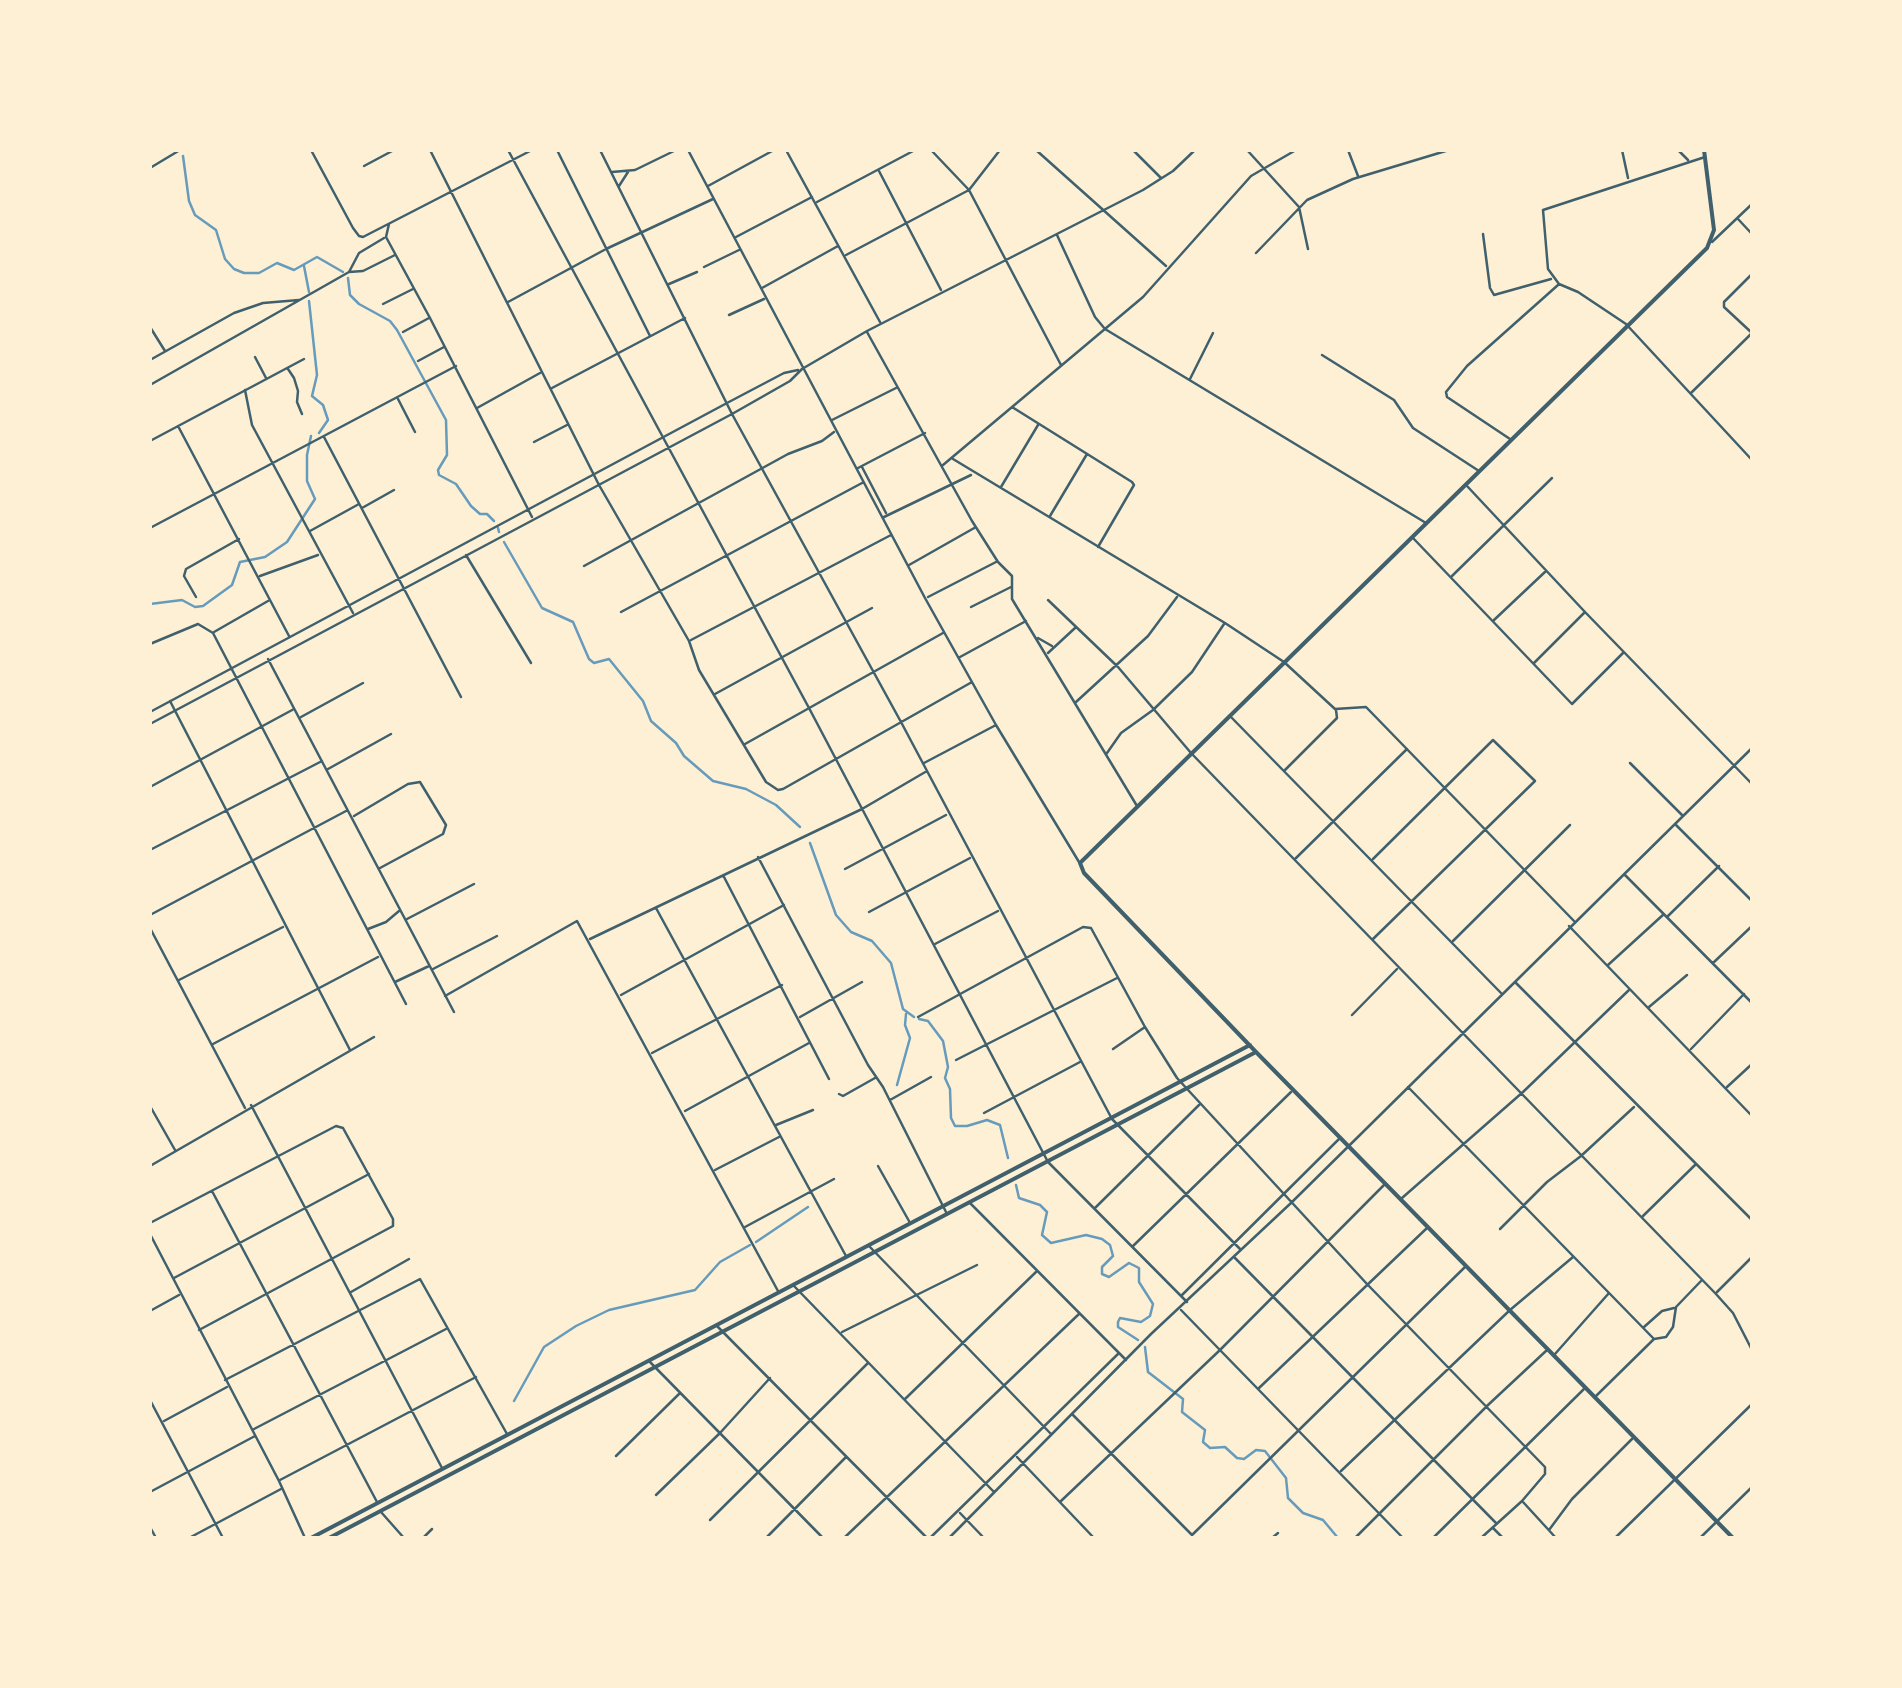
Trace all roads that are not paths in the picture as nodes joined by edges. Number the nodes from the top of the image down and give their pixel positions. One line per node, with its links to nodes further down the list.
1 (180, 150): 32 (street)
2 (311, 150): 52 (street)
3 (394, 150): 31 (street)
4 (430, 150): 43 (street)
5 (508, 150): 29 (street)
6 (532, 150): 29 (street)
7 (556, 150): 61 (street)
8 (600, 150): 36 (street)
9 (676, 150): 34 (street)
10 (688, 150): 41 (street)
11 (774, 150): 41 (street)
12 (796, 150): 26 (street)
13 (915, 150): 35 (street)
14 (931, 150): 42 (street)
15 (1000, 150): 42 (street)
16 (1036, 150): 49 (street)
17 (1134, 150): 38 (street)
18 (1194, 150): 38 (street)
19 (1247, 150): 33 (street)
20 (1296, 150): 33 (street)
21 (1348, 150): 37 (street)
22 (1416, 150): 28 (street)
23 (1449, 150): 28 (street)
24 (1622, 150): 39 (street)
25 (1678, 150): 30 (street)
26 (787, 152): 44 (street)
27 (1705, 154): 30 (street); 59 (street)
28 (1419, 158): 37 (street)
29 (513, 159): 43 (street); 69 (street)
30 (1688, 162): 39 (street)
31 (364, 166)
32 (150, 168)
33 (1263, 168): 48 (street); 70 (street)
34 (630, 171): 36 (street); 40 (street)
35 (879, 171): 46 (street); 51 (street)
36 (611, 172): 40 (street)
37 (1358, 178): 48 (street)
38 (1162, 179): 49 (street)
39 (1628, 180): 76 (street)
40 (618, 187): 53 (street)
41 (707, 187): 45 (street)
42 (969, 190): 51 (street); 68 (street)
43 (450, 191): 52 (street); 84 (street)
44 (812, 197): 46 (street); 58 (street)
45 (713, 199): 53 (street); 58 (street)
46 (816, 202): 60 (street)
47 (1752, 204): 50 (street)
48 (1299, 207): 63 (street); 65 (street)
49 (1102, 208): 54 (street); 70 (street)
50 (1737, 218): 56 (street); 59 (street)
51 (906, 223): 66 (street); 81 (street)
52 (388, 224): 57 (street)
53 (640, 232): 61 (street); 78 (street)
54 (1057, 234): 68 (street); 92 (street)
55 (1482, 234): 76 (street)
56 (1752, 234)
57 (386, 238): 64 (street); 67 (street)
58 (734, 238): 62 (street)
59 (1710, 243): 90 (street)
60 (838, 246): 66 (street); 80 (street)
61 (606, 249): 69 (street); 96 (street)
62 (740, 249): 71 (street); 80 (street)
63 (1308, 249)
64 (396, 254): 72 (street); 79 (street)
65 (1256, 254)
66 (844, 255): 89 (street)
67 (356, 259): 72 (street); 73 (street)
68 (1005, 259): 81 (street); 105 (street)
69 (571, 267): 84 (street); 99 (street)
70 (1167, 267): 92 (street)
71 (704, 268)
72 (363, 270): 73 (street)
73 (349, 272): 83 (street)
74 (698, 272): 78 (street)
75 (1752, 274): 116 (street)
76 (1552, 278): 77 (street)
77 (1559, 284): 90 (street); 132 (street)
78 (668, 285): 88 (street)
79 (415, 288): 85 (street); 87 (street)
80 (761, 289): 82 (street)
81 (942, 292): 89 (street)
82 (766, 298): 86 (street); 108 (street)
83 (302, 300): 98 (street); 112 (street)
84 (506, 303): 109 (street)
85 (384, 304)
86 (729, 316)
87 (430, 318): 94 (street); 97 (street)
88 (685, 318): 96 (street); 118 (street)
89 (881, 324): 93 (street)
90 (1626, 324): 116 (street); 132 (street)
91 (150, 327): 98 (street)
92 (1105, 328): 105 (street); 111 (street)
93 (867, 330): 108 (street); 113 (street)
94 (402, 332)
95 (1213, 333): 111 (street)
96 (650, 336): 99 (street)
97 (445, 347): 104 (street); 106 (street)
98 (166, 352): 103 (street)
99 (618, 353): 114 (street); 131 (street)
100 (1322, 354): 143 (street)
101 (254, 357): 110 (street)
102 (304, 359): 107 (street)
103 (150, 360)
104 (418, 361)
105 (1062, 365): 119 (street)
106 (456, 366): 117 (street); 120 (street)
107 (287, 368): 110 (street); 121 (street)
108 (802, 369): 118 (street); 122 (street); 123 (street)
109 (542, 373): 114 (street); 120 (street)
110 (267, 379): 115 (street)
111 (1190, 380): 161 (street)
112 (150, 385)
113 (898, 387): 123 (street); 129 (street)
114 (550, 389): 125 (street)
115 (244, 390): 126 (street); 139 (street)
116 (1690, 394): 138 (street)
117 (397, 397): 128 (street); 130 (street)
118 (727, 404): 122 (street); 131 (street)
119 (1012, 407): 124 (street); 137 (street)
120 (476, 408): 156 (street)
121 (302, 414)
122 (732, 414): 135 (street); 142 (street)
123 (830, 420): 127 (street)
124 (1040, 423): 136 (street); 151 (street)
125 (568, 425): 134 (street); 145 (street)
126 (178, 426): 133 (street); 153 (street)
127 (836, 431): 141 (street); 142 (street)
128 (415, 432)
129 (925, 433): 140 (street); 141 (street)
130 (324, 437): 139 (street); 155 (street)
131 (664, 439): 135 (street); 145 (street)
132 (1512, 440): 143 (street)
133 (150, 441)
134 (534, 442)
135 (668, 447): 148 (street); 154 (street)
136 (1087, 454): 158 (street); 170 (street)
137 (952, 460): 140 (street); 144 (street)
138 (1752, 460)
139 (272, 464): 153 (street); 165 (street)
140 (942, 466): 149 (street)
141 (858, 467): 147 (street); 157 (street)
142 (762, 469): 154 (street); 160 (street)
143 (1480, 471): 150 (street)
144 (974, 474): 149 (street); 151 (street)
145 (594, 476): 148 (street); 156 (street)
146 (1552, 478): 163 (street)
147 (864, 482): 157 (street); 160 (street)
148 (599, 485): 159 (street); 169 (street)
149 (952, 485): 157 (street); 162 (street)
150 (1466, 485): 161 (street); 163 (street)
151 (1000, 488): 158 (street)
152 (394, 490): 155 (street)
153 (214, 493): 164 (street); 168 (street)
154 (698, 503): 169 (street); 174 (street)
155 (360, 506): 165 (street); 183 (street)
156 (528, 510): 159 (street); 171 (street)
157 (885, 517): 166 (street)
158 (1050, 518): 170 (street)
159 (533, 519): 173 (street)
160 (790, 520): 174 (street); 180 (street)
161 (1426, 524): 167 (street)
162 (977, 526): 176 (street); 178 (street)
163 (1505, 527): 179 (street); 182 (street)
164 (150, 528)
165 (308, 532): 172 (street)
166 (891, 535): 178 (street); 180 (street)
167 (1412, 536): 182 (street); 216 (street)
168 (239, 539): 181 (street); 188 (street)
169 (631, 541): 177 (street); 186 (street)
170 (1097, 548): 187 (street)
171 (448, 552): 175 (street); 183 (street)
172 (319, 554): 181 (street); 193 (street)
173 (465, 554): 175 (street); 217 (street)
174 (726, 556): 186 (street); 192 (street)
175 (453, 560): 185 (street)
176 (998, 562): 184 (street); 189 (street)
177 (584, 566)
178 (908, 566): 189 (street)
179 (1546, 571): 197 (street); 200 (street)
180 (817, 572): 192 (street); 201 (street)
181 (259, 576): 190 (street)
182 (1451, 577): 200 (street)
183 (398, 580): 185 (street); 193 (street)
184 (1012, 586): 194 (street); 199 (street)
185 (402, 587): 198 (street); 226 (street)
186 (661, 593): 196 (street); 208 (street)
187 (1178, 595): 202 (street); 219 (street)
188 (196, 598)
189 (925, 598): 205 (street)
190 (271, 600): 204 (street); 206 (street)
191 (1048, 600): 203 (street)
192 (753, 605): 208 (street); 214 (street)
193 (349, 606): 198 (street); 206 (street)
194 (972, 607)
195 (872, 608): 201 (street)
196 (621, 612)
197 (1584, 612): 211 (street); 218 (street)
198 (353, 614): 215 (street)
199 (1026, 621): 207 (street); 213 (street)
200 (1493, 621): 218 (street)
201 (846, 623): 214 (street); 221 (street)
202 (1225, 623): 216 (street); 232 (street)
203 (1076, 627): 210 (street); 219 (street)
204 (213, 632): 209 (street); 220 (street)
205 (944, 632): 213 (street); 221 (street)
206 (290, 637): 220 (street)
207 (1036, 637): 210 (street); 212 (street)
208 (690, 641): 225 (street)
209 (150, 644)
210 (1053, 646): 212 (street)
211 (1624, 653): 218 (street); 252 (street)
212 (1046, 655): 228 (street)
213 (958, 657): 223 (street)
214 (781, 658): 225 (street); 229 (street)
215 (268, 659): 222 (street); 231 (street)
216 (1284, 662): 230 (street); 235 (street)
217 (531, 663)
218 (1533, 664)
219 (1118, 667): 228 (street); 232 (street)
220 (232, 668): 222 (street); 227 (street)
221 (872, 672): 229 (street); 237 (street)
222 (237, 677): 233 (street); 239 (street)
223 (972, 682): 237 (street); 240 (street)
224 (364, 683): 236 (street)
225 (714, 694): 242 (street)
226 (461, 697)
227 (170, 702): 233 (street); 234 (street)
228 (1075, 704): 245 (street)
229 (809, 708): 242 (street); 248 (street)
230 (1336, 708): 244 (street); 255 (street)
231 (294, 709): 236 (street); 239 (street)
232 (1153, 710): 245 (street); 246 (street)
233 (175, 711): 238 (street); 247 (street)
234 (150, 712)
235 (1229, 715): 246 (street); 255 (street)
236 (299, 718): 249 (street)
237 (901, 722): 248 (street); 251 (street)
238 (150, 724)
239 (263, 726): 247 (street); 256 (street)
240 (996, 726): 251 (street); 279 (street)
241 (390, 734): 253 (street)
242 (744, 744): 248 (street)
243 (1752, 748): 252 (street)
244 (1407, 750): 259 (street); 267 (street)
245 (1108, 753): 260 (street)
246 (1190, 753): 260 (street); 278 (street)
247 (201, 759): 258 (street); 262 (street)
248 (836, 759): 261 (street)
249 (322, 761): 253 (street); 256 (street)
250 (1630, 763): 265 (street)
251 (923, 764): 254 (street)
252 (1734, 765): 257 (street); 265 (street)
253 (326, 769): 263 (street)
254 (927, 771): 261 (street); 264 (street)
255 (1284, 771): 267 (street)
256 (289, 778): 262 (street); 270 (street)
257 (1752, 784)
258 (150, 787)
259 (1445, 787): 271 (street); 271 (street); 276 (street)
260 (1137, 806): 279 (street)
261 (862, 809): 273 (street); 274 (street)
262 (228, 810): 272 (street); 277 (street)
263 (348, 810): 266 (street); 270 (street)
264 (948, 814): 273 (street); 275 (street)
265 (1683, 815): 268 (street)
266 (351, 817): 281 (street); 281 (street)
267 (1334, 821): 276 (street); 278 (street)
268 (1675, 824): 280 (street); 284 (street)
269 (1570, 825): 283 (street)
270 (314, 828): 277 (street); 304 (street)
271 (1485, 831): 283 (street); 288 (street)
272 (150, 850)
273 (884, 850): 282 (street); 287 (street)
274 (758, 857): 285 (street); 290 (street)
275 (971, 857): 287 (street); 293 (street)
276 (1372, 859): 288 (street)
277 (253, 860): 295 (street); 299 (street)
278 (1294, 860): 307 (street)
279 (1080, 863): 348 (street)
280 (1718, 866): 289 (street); 296 (street)
281 (378, 869): 292 (street)
282 (846, 869)
283 (1525, 872): 298 (street); 308 (street)
284 (1624, 874): 296 (street); 298 (street)
285 (723, 875): 291 (street); 300 (street)
286 (474, 884): 297 (street)
287 (907, 893): 294 (street); 309 (street)
288 (1412, 900): 307 (street); 308 (street)
289 (1752, 901)
290 (784, 905): 300 (street); 331 (street)
291 (656, 908): 306 (street); 312 (street)
292 (400, 910): 297 (street); 304 (street)
293 (999, 910): 309 (street); 311 (street)
294 (869, 912)
295 (150, 916)
296 (1666, 916): 313 (street); 314 (street)
297 (405, 920): 315 (street)
298 (1574, 921): 301 (street)
299 (286, 926): 319 (street); 324 (street)
300 (749, 926): 312 (street); 323 (street)
301 (1569, 926): 314 (street); 321 (street)
302 (1752, 926): 313 (street)
303 (150, 928): 319 (street)
304 (366, 930): 310 (street)
305 (497, 936): 315 (street)
306 (589, 940): 328 (street); 329 (street)
307 (1371, 940): 316 (street)
308 (1452, 942): 326 (street)
309 (935, 944): 330 (street)
310 (380, 956): 322 (street); 324 (street)
311 (1025, 957): 318 (street); 330 (street); 335 (street)
312 (686, 959): 328 (street); 340 (street)
313 (1712, 964): 327 (street)
314 (1607, 966): 325 (street)
315 (431, 968): 322 (street); 329 (street)
316 (1398, 968): 337 (street); 342 (street)
317 (1686, 975): 334 (street)
318 (1118, 977): 335 (street); 341 (street)
319 (178, 981): 346 (street)
320 (862, 982): 331 (street)
321 (1514, 982): 326 (street); 345 (street)
322 (394, 983): 333 (street)
323 (782, 985): 339 (street); 340 (street)
324 (318, 989): 346 (street); 350 (street)
325 (1629, 990): 334 (street); 345 (street)
326 (1502, 994): 342 (street)
327 (1744, 994): 332 (street); 351 (street)
328 (619, 995): 353 (street)
329 (445, 996): 336 (street)
330 (960, 996): 338 (street); 347 (street)
331 (834, 998): 339 (street); 357 (street)
332 (1752, 1003)
333 (406, 1004)
334 (1648, 1008): 351 (street)
335 (1053, 1010): 347 (street); 355 (street)
336 (454, 1012)
337 (1352, 1015)
338 (918, 1017)
339 (799, 1018): 344 (street)
340 (717, 1019): 353 (street); 359 (street)
341 (1145, 1027): 349 (street); 361 (street)
342 (1462, 1032): 362 (street); 366 (street)
343 (374, 1037): 350 (street)
344 (811, 1043): 359 (street); 360 (street)
345 (1576, 1043): 366 (street); 373 (street)
346 (212, 1045): 374 (street)
347 (988, 1046): 354 (street); 368 (street)
348 (1250, 1046): 352 (street); 361 (street)
349 (1113, 1049)
350 (350, 1050): 371 (street)
351 (1690, 1050): 363 (street)
352 (1256, 1052): 364 (street); 365 (street)
353 (651, 1053): 376 (street)
354 (956, 1060)
355 (1081, 1062): 368 (street); 379 (street)
356 (1752, 1064): 363 (street)
357 (876, 1077): 367 (street); 369 (street)
358 (931, 1077): 369 (street)
359 (750, 1078): 376 (street); 381 (street)
360 (829, 1079)
361 (1182, 1083): 364 (street); 379 (street)
362 (1406, 1086): 385 (street); 386 (street)
363 (1726, 1088): 378 (street)
364 (1188, 1089): 370 (street); 380 (street)
365 (1294, 1090): 383 (street); 384 (street)
366 (1523, 1092): 386 (street); 390 (street)
367 (839, 1094)
368 (1014, 1096): 377 (street); 388 (street)
369 (890, 1100): 408 (street)
370 (1201, 1104): 384 (street); 389 (street)
371 (251, 1105): 374 (street); 391 (street)
372 (150, 1106): 387 (street)
373 (1635, 1106): 390 (street); 393 (street)
374 (245, 1109): 387 (street)
375 (812, 1110): 381 (street)
376 (682, 1113): 396 (street)
377 (984, 1113)
378 (1752, 1116)
379 (1112, 1119): 380 (street); 388 (street)
380 (1118, 1125): 389 (street); 392 (street)
381 (775, 1126): 382 (street)
382 (780, 1136): 396 (street); 400 (street)
383 (1340, 1138): 385 (street); 402 (street)
384 (1241, 1144): 402 (street); 403 (street)
385 (1347, 1144): 399 (street); 406 (street)
386 (1464, 1144): 404 (street); 407 (street)
387 (175, 1151): 394 (street)
388 (1044, 1154): 392 (street); 408 (street)
389 (1146, 1156): 403 (street); 410 (street)
390 (1581, 1156): 407 (street); 412 (street)
391 (279, 1158): 397 (street); 401 (street); 409 (street)
392 (1048, 1162): 405 (street); 410 (street)
393 (1696, 1164): 412 (street); 413 (street)
394 (150, 1166)
395 (878, 1166): 415 (street)
396 (714, 1171): 417 (street)
397 (369, 1174): 409 (street); 431 (street)
398 (834, 1179): 400 (street)
399 (1385, 1184): 404 (street); 420 (street)
400 (810, 1191): 417 (street); 428 (street)
401 (212, 1192): 414 (street); 421 (street)
402 (1284, 1193): 406 (street); 422 (street)
403 (1188, 1194): 422 (street); 424 (street)
404 (1401, 1199): 416 (street)
405 (968, 1202): 411 (street); 435 (street)
406 (1291, 1202): 420 (street); 425 (street)
407 (1524, 1206): 418 (street); 427 (street)
408 (943, 1207): 411 (street); 415 (street)
409 (306, 1209): 421 (street); 431 (street)
410 (1094, 1210): 424 (street)
411 (946, 1213): 426 (street)
412 (1642, 1216): 439 (street)
413 (1752, 1220)
414 (150, 1224)
415 (910, 1224): 423 (street)
416 (1428, 1227): 434 (street); 440 (street)
417 (744, 1228): 443 (street)
418 (1500, 1230)
419 (150, 1234): 437 (street)
420 (1327, 1240): 440 (street); 451 (street)
421 (238, 1243): 437 (street); 444 (street)
422 (1233, 1244): 425 (street); 450 (street)
423 (869, 1246): 426 (street); 428 (street)
424 (1131, 1248): 450 (street)
425 (1241, 1250): 429 (street)
426 (874, 1251): 438 (street); 449 (street)
427 (1573, 1256): 446 (street); 456 (street)
428 (846, 1257): 436 (street)
429 (1234, 1257): 451 (street); 452 (street)
430 (1752, 1257): 448 (street)
431 (332, 1258): 444 (street); 445 (street)
432 (409, 1259): 445 (street)
433 (977, 1265): 449 (street)
434 (1466, 1266): 456 (street); 459 (street)
435 (1036, 1272): 458 (street); 468 (street)
436 (815, 1274): 438 (street); 441 (street)
437 (173, 1278): 447 (street)
438 (819, 1280): 442 (street)
439 (1702, 1280): 448 (street); 453 (street)
440 (1367, 1284): 459 (street); 466 (street)
441 (793, 1285): 442 (street); 443 (street)
442 (798, 1291): 464 (street); 465 (street)
443 (779, 1292): 460 (street)
444 (264, 1293): 463 (street); 469 (street)
445 (350, 1293): 455 (street)
446 (1609, 1293): 462 (street); 474 (street)
447 (181, 1294): 457 (street); 463 (street)
448 (1716, 1294): 472 (street)
449 (918, 1295): 465 (street); 468 (street)
450 (1181, 1296): 452 (street)
451 (1273, 1296): 466 (street); 470 (street)
452 (1187, 1302): 454 (street)
453 (1676, 1307): 462 (street); 467 (street)
454 (1180, 1308): 470 (street); 477 (street)
455 (358, 1310): 461 (street); 469 (street); 475 (street)
456 (1510, 1310): 471 (street); 479 (street)
457 (150, 1311)
458 (1079, 1314): 473 (street); 485 (street)
459 (1408, 1324): 479 (street); 483 (street)
460 (716, 1325): 464 (street); 476 (street)
461 (449, 1328): 475 (street); 481 (street)
462 (1643, 1328): 467 (street)
463 (199, 1330): 484 (street)
464 (723, 1332): 480 (street); 482 (street)
465 (840, 1332): 478 (street)
466 (1314, 1337): 483 (street); 488 (street)
467 (1654, 1339): 491 (street)
468 (962, 1342): 485 (street); 493 (street)
469 (292, 1344): 484 (street); 490 (street)
470 (1220, 1350): 488 (street); 512 (street)
471 (1548, 1350): 474 (street); 495 (street)
472 (1752, 1350)
473 (1119, 1353): 477 (street); 501 (street)
474 (1554, 1355): 487 (street)
475 (384, 1359): 490 (street); 496 (street)
476 (649, 1360): 480 (street); 505 (street)
477 (1126, 1360): 497 (street)
478 (868, 1363): 493 (street); 498 (street)
479 (1449, 1367): 495 (street); 499 (street)
480 (656, 1368): 489 (street); 535 (street)
481 (476, 1377): 496 (street); 505 (street)
482 (770, 1378): 498 (street); 504 (street)
483 (1352, 1378): 499 (street); 503 (street)
484 (225, 1380): 486 (street)
485 (1004, 1384): 501 (street); 509 (street)
486 (228, 1386): 500 (street); 502 (street)
487 (1586, 1388): 491 (street); 511 (street)
488 (1258, 1389): 503 (street)
489 (681, 1392): 504 (street); 513 (street)
490 (318, 1395): 502 (street); 510 (street)
491 (1595, 1397): 508 (street)
492 (150, 1400): 500 (street)
493 (904, 1400): 509 (street)
494 (1752, 1404): 522 (street)
495 (1488, 1405): 511 (street); 516 (street)
496 (411, 1410): 510 (street); 518 (street)
497 (1073, 1414): 506 (street); 512 (street)
498 (812, 1420): 514 (street); 521 (street)
499 (1393, 1420): 516 (street); 520 (street)
500 (162, 1422): 519 (street)
501 (1045, 1427): 506 (street); 515 (street)
502 (253, 1430): 507 (street)
503 (1299, 1430): 520 (street); 549 (street)
504 (720, 1433): 521 (street); 529 (street)
505 (507, 1435): 518 (street)
506 (1052, 1435): 517 (street)
507 (256, 1436): 519 (street); 523 (street)
508 (1634, 1437): 522 (street); 547 (street)
509 (945, 1442): 524 (street); 530 (street)
510 (346, 1445): 523 (street); 534 (street)
511 (1527, 1447): 531 (street); 532 (street)
512 (1111, 1452): 533 (street); 549 (street)
513 (616, 1456)
514 (847, 1456): 530 (street); 536 (street)
515 (1017, 1456): 517 (street); 524 (street)
516 (1434, 1462): 531 (street); 539 (street)
517 (1024, 1464): 528 (street); 533 (street)
518 (442, 1469): 534 (street)
519 (188, 1472): 527 (street); 543 (street)
520 (1340, 1472): 539 (street)
521 (760, 1474): 536 (street); 540 (street)
522 (1676, 1479): 542 (street); 571 (street)
523 (279, 1481): 526 (street)
524 (987, 1485): 528 (street); 538 (street)
525 (1752, 1487): 542 (street)
526 (282, 1488): 543 (street); 554 (street)
527 (150, 1492)
528 (995, 1493): 541 (street)
529 (656, 1495)
530 (887, 1496): 560 (street); 561 (street)
531 (1475, 1500): 544 (street); 568 (street)
532 (1522, 1500): 544 (street); 547 (street)
533 (1060, 1501): 564 (street)
534 (380, 1502): 535 (street); 554 (street)
535 (387, 1508): 537 (street)
536 (794, 1508): 558 (street); 559 (street)
537 (380, 1511): 555 (street); 556 (street)
538 (958, 1512): 541 (street); 561 (street)
539 (1380, 1514): 566 (street); 567 (street)
540 (710, 1520)
541 (967, 1521): 562 (street); 563 (street)
542 (1718, 1522): 572 (street); 573 (street)
543 (216, 1523): 552 (street); 553 (street)
544 (1494, 1525): 569 (street); 570 (street)
545 (150, 1527): 551 (street)
546 (432, 1529): 557 (street)
547 (1548, 1530): 550 (street)
548 (1278, 1532): 565 (street)
549 (1192, 1537)
550 (1554, 1537)
551 (156, 1538)
552 (189, 1538)
553 (223, 1538)
554 (308, 1538)
555 (329, 1538)
556 (404, 1538)
557 (423, 1538)
558 (766, 1538)
559 (824, 1538)
560 (844, 1538)
561 (929, 1538)
562 (948, 1538)
563 (984, 1538)
564 (1094, 1538)
565 (1272, 1538)
566 (1356, 1538)
567 (1403, 1538)
568 (1433, 1538)
569 (1481, 1538)
570 (1502, 1538)
571 (1616, 1538)
572 (1700, 1538)
573 (1734, 1538)

